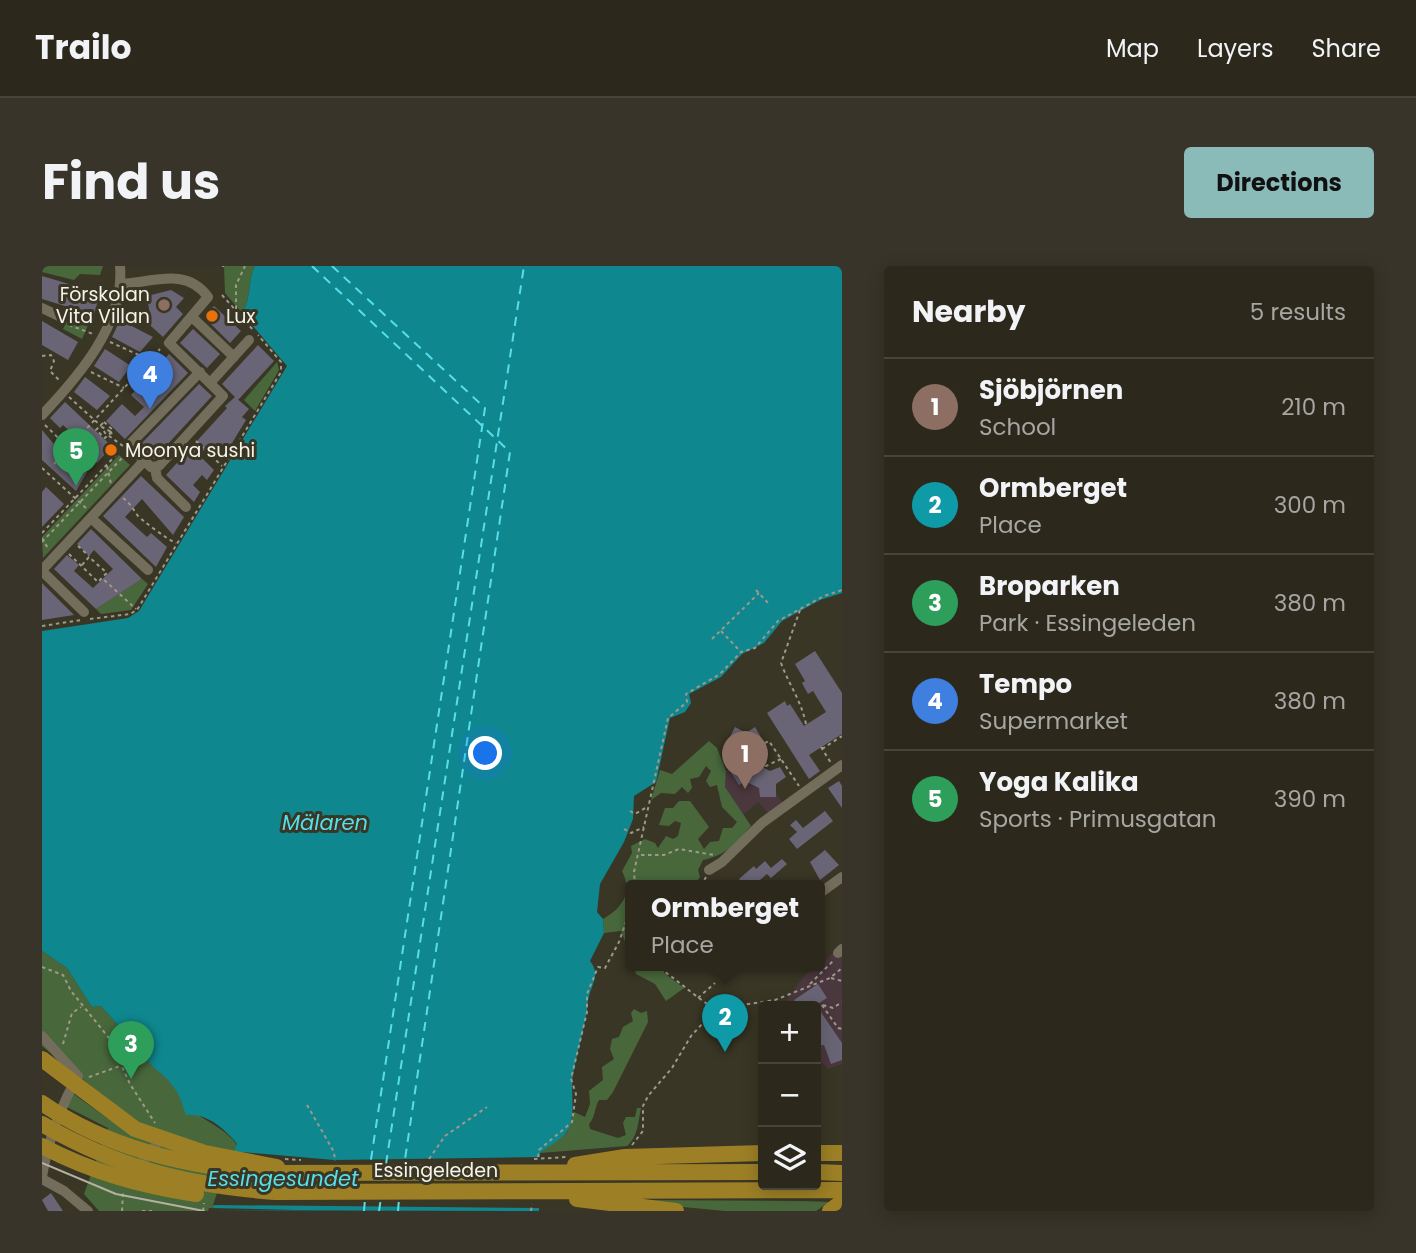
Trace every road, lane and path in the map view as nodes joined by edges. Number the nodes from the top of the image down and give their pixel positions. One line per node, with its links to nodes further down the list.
1 (120, 266): 3 (street)
2 (245, 266): 6 (path)
3 (122, 284): 8 (street); 9 (street)
4 (222, 295): 6 (path)
5 (42, 308): 7 (street)
6 (236, 311): 35 (path)
7 (61, 318): 9 (path)
8 (193, 318): 13 (street); 16 (street)
9 (98, 337): 14 (path); 21 (street)
10 (249, 340): 13 (street)
11 (163, 345): 14 (path)
12 (42, 356): 17 (path)
13 (234, 356): 18 (street)
14 (151, 360): 19 (path)
15 (87, 370): 19 (path)
16 (200, 372): 18 (street); 32 (street)
17 (62, 382)
18 (211, 382): 37 (street)
19 (125, 388): 22 (path)
20 (67, 395): 22 (path)
21 (42, 415)
22 (94, 421): 24 (path); 28 (path)
23 (43, 423): 28 (path)
24 (101, 426): 25 (path); 25 (path); 25 (path)
25 (110, 435): 27 (path)
26 (192, 438): 35 (path)
27 (123, 447)
28 (69, 448): 31 (path); 33 (path)
29 (118, 453): 34 (path)
30 (123, 457): 38 (path)
31 (79, 458)
32 (144, 461): 37 (street); 44 (street)
33 (54, 464)
34 (107, 464): 38 (path); 41 (path)
35 (223, 467): 48 (path)
36 (42, 468): 41 (path)
37 (155, 468): 43 (street)
38 (109, 472): 39 (path); 42 (path)
39 (111, 485)
40 (119, 495): 48 (path)
41 (75, 498): 42 (path); 45 (path)
42 (80, 503): 44 (path); 46 (path)
43 (186, 507)
44 (90, 514): 53 (street); 54 (street)
45 (42, 533)
46 (43, 540): 50 (path)
47 (74, 542): 51 (path)
48 (176, 543): 61 (path)
49 (66, 550): 52 (path)
50 (49, 551)
51 (89, 557): 52 (path); 55 (path)
52 (82, 565): 55 (path)
53 (42, 570): 62 (street)
54 (148, 570)
55 (102, 578): 61 (path)
56 (756, 590): 58 (path)
57 (842, 590): 60 (path)
58 (759, 593): 59 (path); 64 (path)
59 (768, 603)
60 (801, 609): 66 (path); 67 (path)
61 (137, 610): 63 (path)
62 (84, 612)
63 (42, 626)
64 (720, 630): 65 (path); 66 (path)
65 (712, 639)
66 (741, 652): 72 (path)
67 (806, 724)
68 (842, 736): 70 (path)
69 (781, 759): 69 (path); 71 (path)
70 (839, 767): 71 (street)
71 (804, 792): 78 (street)
72 (647, 807): 73 (path); 74 (path)
73 (632, 811)
74 (644, 827): 75 (path); 76 (path)
75 (626, 829)
76 (640, 855): 77 (path); 80 (path)
77 (717, 856)
78 (709, 870)
79 (842, 877): 81 (street)
80 (635, 880)
81 (825, 889)
82 (625, 926): 119 (path)
83 (840, 953): 85 (path)
84 (42, 967): 96 (path)
85 (825, 968)
86 (842, 968): 91 (path)
87 (665, 971): 94 (path)
88 (727, 971): 90 (street)
89 (822, 971): 93 (path)
90 (722, 975): 94 (path)
91 (830, 978): 92 (path); 93 (path)
92 (842, 981)
93 (809, 984): 97 (path)
94 (698, 999): 97 (path)
95 (842, 1002): 98 (path)
96 (83, 1006): 100 (path); 101 (path)
97 (716, 1009): 108 (path)
98 (842, 1029)
99 (42, 1036): 100 (street)
100 (49, 1058): 102 (street); 121 (highway)
101 (122, 1065): 102 (path); 106 (path)
102 (78, 1076): 109 (street)
103 (42, 1103): 121 (highway, Essingeleden)
104 (307, 1105): 122 (path)
105 (487, 1107): 118 (path)
106 (155, 1123)
107 (42, 1124): 128 (highway, Essingeleden)
108 (636, 1143)
109 (45, 1145): 110 (street); 126 (street); 128 (highway)
110 (156, 1145)
111 (758, 1153): 120 (highway)
112 (821, 1153): 113 (highway)
113 (842, 1153)
114 (569, 1156): 119 (path)
115 (281, 1158): 121 (path)
116 (327, 1162): 117 (path)
117 (337, 1162)
118 (438, 1162)
119 (531, 1165): 120 (highway, Essingeleden); 121 (highway, Essingeleden)
120 (624, 1165): 123 (highway)
121 (305, 1167)
122 (336, 1168)
123 (758, 1172)
124 (821, 1172): 125 (highway)
125 (842, 1173)
126 (42, 1178): 133 (street)
127 (842, 1190): 130 (highway)
128 (275, 1192): 129 (highway, Essingeleden)
129 (528, 1195): 130 (highway, Essingeleden); 137 (path)
130 (624, 1198): 138 (highway)
131 (204, 1199): 136 (path)
132 (842, 1202): 139 (highway)
133 (88, 1211)
134 (142, 1211): 135 (path)
135 (152, 1211)
136 (203, 1211)
137 (531, 1211)
138 (677, 1211)
139 (830, 1211)

